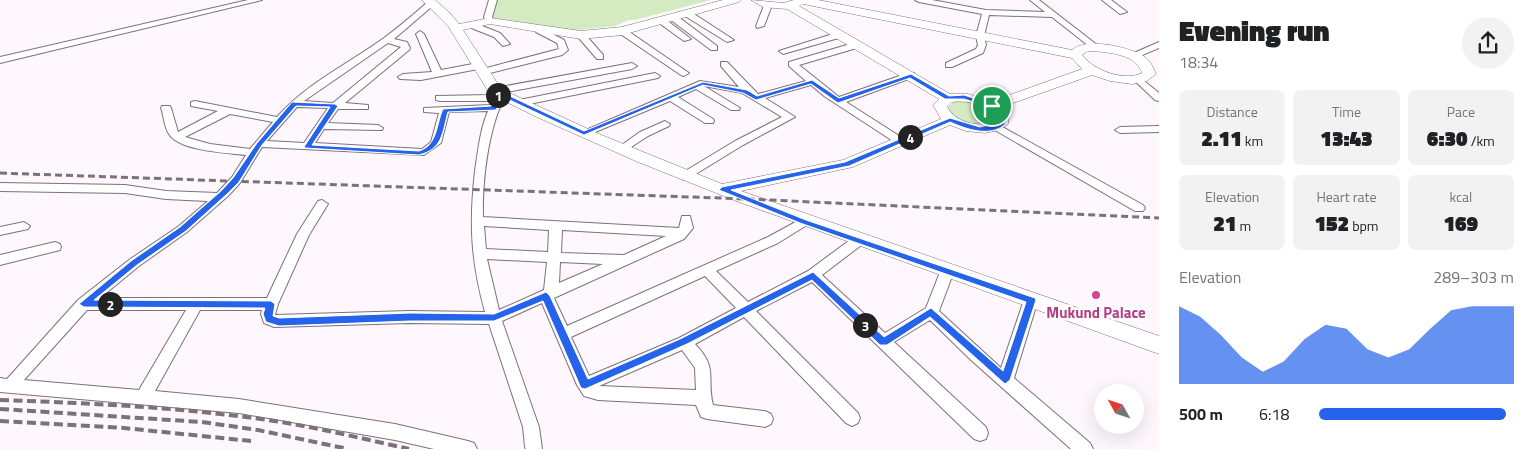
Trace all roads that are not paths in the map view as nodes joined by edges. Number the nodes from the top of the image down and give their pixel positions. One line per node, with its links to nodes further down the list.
1 (258, 0): 37 (street)
2 (735, 0): 9 (street); 14 (street)
3 (919, 0): 10 (street)
4 (960, 0): 10 (street)
5 (1034, 0): 15 (street)
6 (1106, 0): 13 (street)
7 (430, 1): 18 (street); 25 (street)
8 (797, 2): 9 (street); 23 (street); 24 (street)
9 (763, 3): 17 (street)
10 (945, 4): 12 (street)
11 (490, 9): 18 (street); 19 (street)
12 (986, 12): 15 (street); 24 (street)
13 (1123, 12)
14 (688, 14): 16 (street); 26 (street)
15 (1052, 15): 32 (street)
16 (668, 20): 20 (street); 28 (street); 31 (street)
17 (760, 26)
18 (465, 27): 27 (street); 42 (street)
19 (539, 30): 22 (street); 42 (street)
20 (622, 31): 22 (street); 45 (street)
21 (420, 34): 46 (street)
22 (581, 35): 36 (street)
23 (839, 35): 29 (street); 33 (street)
24 (980, 36): 34 (street); 39 (street)
25 (387, 40): 41 (street); 47 (street)
26 (730, 40)
27 (506, 44)
28 (696, 45)
29 (857, 45): 49 (street); 52 (street)
30 (1159, 45): 35 (street)
31 (714, 48)
32 (1097, 48): 34 (street); 35 (street)
33 (783, 51)
34 (1076, 55): 43 (street)
35 (1132, 56): 44 (street)
36 (600, 57)
37 (0, 60)
38 (724, 64): 55 (street)
39 (949, 65)
40 (632, 66): 54 (street)
41 (344, 68): 47 (street); 63 (street)
42 (480, 69): 46 (street); 54 (street)
43 (1092, 70): 51 (street); 65 (street)
44 (1154, 70): 51 (street)
45 (684, 73)
46 (438, 74): 50 (street)
47 (370, 76): 64 (street)
48 (655, 76): 61 (street)
49 (911, 76): 58 (street); 60 (street)
50 (403, 77)
51 (1138, 79): 59 (street)
52 (812, 82): 55 (street); 60 (street)
53 (697, 86): 55 (street); 56 (street); 69 (street)
54 (497, 94): 57 (street); 61 (street); 68 (street)
55 (754, 96): 88 (street)
56 (672, 97): 73 (street); 76 (street)
57 (440, 98)
58 (948, 98): 65 (street); 75 (street)
59 (1159, 98)
60 (838, 101): 84 (street)
61 (519, 103): 82 (street)
62 (196, 104): 70 (street)
63 (294, 104): 64 (street); 74 (street)
64 (335, 106): 67 (street); 77 (street)
65 (992, 106): 78 (street)
66 (166, 108): 83 (street)
67 (364, 108)
68 (493, 108): 72 (street); 95 (street)
69 (735, 108)
70 (229, 110): 74 (street); 83 (street)
71 (428, 110): 72 (street)
72 (445, 110): 85 (street)
73 (658, 118): 82 (street); 87 (street)
74 (279, 120): 86 (street)
75 (950, 120): 78 (street); 84 (street)
76 (709, 121)
77 (320, 126): 79 (street); 85 (street)
78 (997, 127): 93 (street)
79 (378, 128)
80 (1159, 129): 81 (street)
81 (1120, 130)
82 (584, 133): 87 (street)
83 (176, 137): 86 (street)
84 (900, 142): 90 (street)
85 (307, 147): 86 (street)
86 (256, 148): 91 (street)
87 (621, 148): 88 (street)
88 (686, 176): 90 (street)
89 (0, 187): 91 (street)
90 (722, 190): 96 (street)
91 (219, 197): 112 (street)
92 (322, 204): 114 (street)
93 (1139, 208)
94 (686, 219): 100 (street)
95 (477, 221): 98 (street); 103 (street)
96 (803, 222): 101 (street); 107 (street)
97 (24, 226): 99 (street)
98 (556, 226): 100 (street); 104 (street)
99 (0, 231)
100 (683, 233): 106 (street)
101 (859, 240): 108 (street); 109 (street)
102 (55, 246): 105 (street)
103 (480, 254): 104 (street); 117 (street)
104 (554, 257): 106 (street); 110 (street)
105 (0, 260)
106 (628, 260): 110 (street)
107 (706, 269): 115 (street); 118 (street)
108 (947, 271): 111 (street); 116 (street)
109 (813, 275): 115 (street); 120 (street)
110 (548, 294): 117 (street); 118 (street)
111 (1031, 300): 121 (street); 122 (street)
112 (84, 304): 113 (street); 123 (street)
113 (196, 304): 114 (street); 125 (street)
114 (271, 304): 117 (street)
115 (745, 311): 119 (street); 127 (street)
116 (931, 312): 120 (street); 122 (street)
117 (494, 318): 130 (street)
118 (564, 334): 124 (street)
119 (684, 342): 124 (street); 126 (street)
120 (883, 342): 129 (street)
121 (1159, 345)
122 (1005, 380): 132 (street)
123 (7, 382): 125 (street)
124 (585, 385): 126 (street)
125 (143, 398): 131 (street)
126 (703, 398): 128 (street)
127 (852, 418)
128 (765, 419)
129 (980, 433)
130 (534, 447)
131 (468, 449)
132 (1084, 449)

